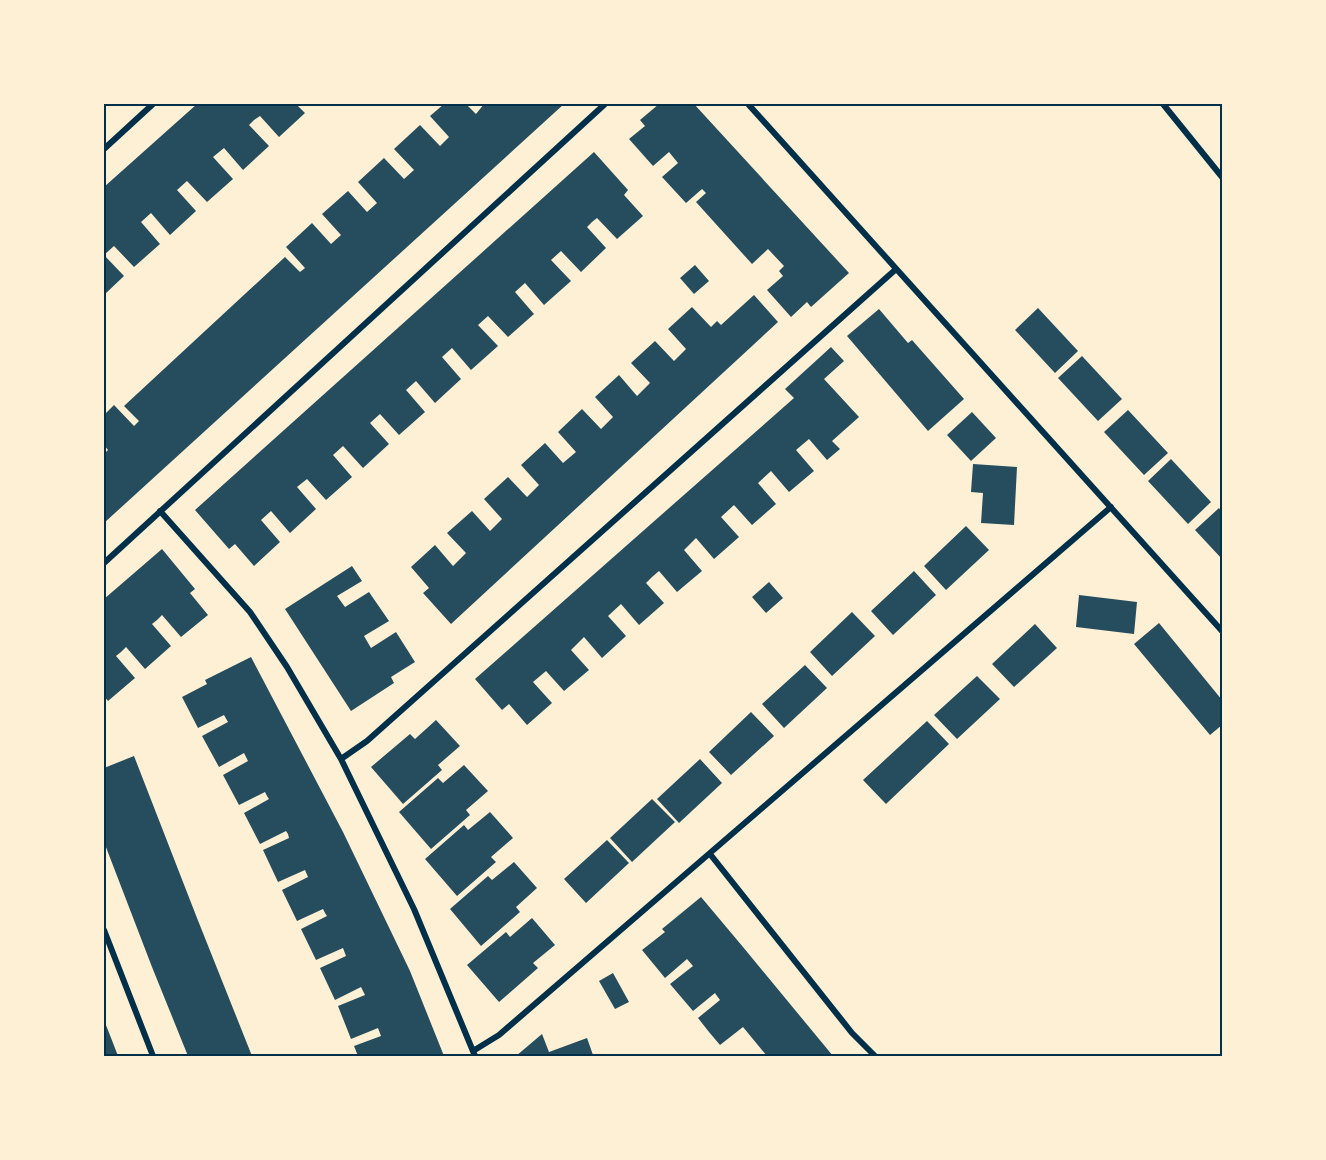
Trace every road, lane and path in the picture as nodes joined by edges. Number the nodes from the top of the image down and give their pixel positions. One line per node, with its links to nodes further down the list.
1 (153, 104): 5 (street)
2 (605, 104): 9 (street)
3 (748, 104): 7 (street)
4 (1162, 104): 6 (street)
5 (104, 149)
6 (1222, 177)
7 (895, 270): 8 (street); 12 (street)
8 (1111, 507): 11 (street); 13 (street)
9 (160, 511): 10 (street); 12 (street)
10 (104, 563)
11 (1222, 631)
12 (340, 759): 15 (street)
13 (710, 854): 15 (street); 17 (street)
14 (104, 930): 16 (street)
15 (474, 1054)
16 (153, 1056)
17 (875, 1056)

